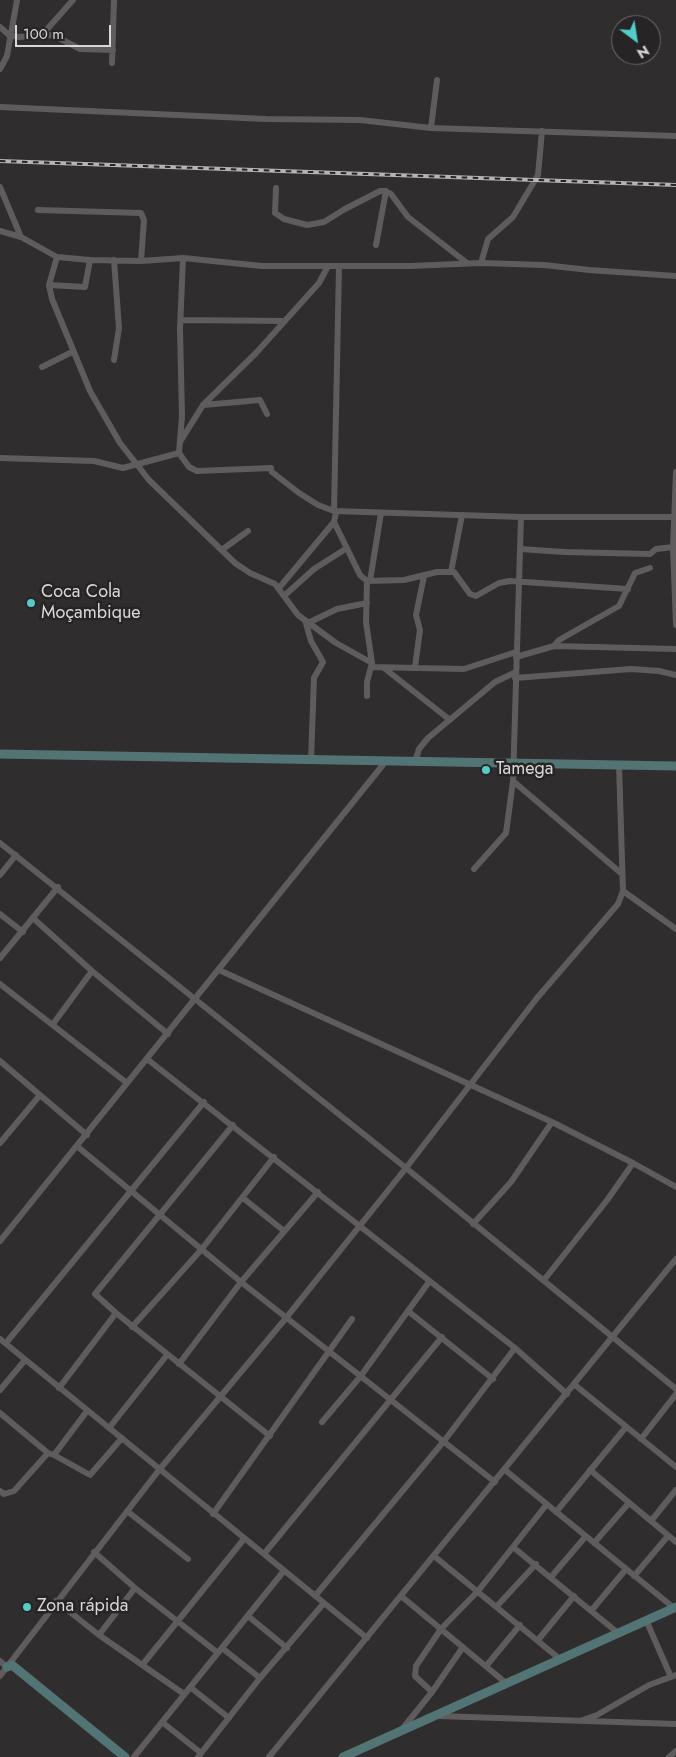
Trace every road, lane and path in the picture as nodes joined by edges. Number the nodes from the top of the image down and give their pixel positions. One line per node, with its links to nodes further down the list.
1 (17, 0): 5 (street)
2 (73, 0): 6 (street)
3 (114, 0): 7 (street)
4 (0, 27): 5 (street)
5 (9, 35): 6 (street); 8 (street)
6 (42, 35): 7 (street)
7 (112, 50): 9 (street)
8 (3, 55): 10 (street)
9 (112, 63)
10 (0, 70)
11 (437, 80): 13 (street)
12 (0, 107): 13 (street)
13 (430, 128): 14 (street)
14 (542, 131): 15 (street); 29 (street)
15 (676, 136)
16 (0, 187): 21 (street)
17 (276, 188): 18 (street)
18 (386, 190): 22 (street); 28 (street)
19 (38, 210): 27 (street)
20 (0, 231): 21 (street)
21 (21, 237): 23 (street)
22 (376, 245)
23 (57, 257): 25 (street); 33 (street)
24 (183, 258): 27 (street); 30 (street); 34 (street)
25 (90, 260): 26 (street); 33 (street)
26 (114, 260): 27 (street); 37 (street)
27 (141, 260)
28 (467, 263): 29 (street); 31 (street)
29 (480, 263): 32 (street)
30 (328, 266): 31 (street); 35 (street)
31 (339, 266): 45 (street)
32 (676, 276)
33 (49, 285): 36 (street)
34 (181, 320): 35 (street); 41 (street)
35 (285, 321): 39 (street)
36 (72, 352): 38 (street); 43 (street)
37 (114, 360)
38 (42, 367)
39 (203, 405): 40 (street); 41 (street)
40 (267, 414)
41 (178, 449): 43 (street); 45 (street)
42 (0, 458): 43 (street)
43 (136, 464): 54 (street)
44 (676, 472): 49 (street)
45 (335, 511): 46 (street); 50 (street)
46 (381, 513): 47 (street); 60 (street)
47 (462, 515): 48 (street); 57 (street)
48 (521, 517): 49 (street); 55 (street)
49 (674, 521): 52 (street)
50 (334, 522): 53 (street); 62 (street)
51 (248, 531): 54 (street)
52 (673, 547): 55 (street); 59 (street)
53 (347, 548): 60 (street); 64 (street)
54 (223, 549): 62 (street)
55 (520, 549): 61 (street)
56 (650, 568): 63 (street)
57 (451, 572): 58 (street); 61 (street)
58 (424, 576): 60 (street); 72 (street)
59 (676, 580): 67 (street)
60 (369, 581): 65 (street)
61 (518, 581): 63 (street); 70 (street)
62 (279, 588): 64 (street)
63 (628, 589): 68 (street)
64 (284, 596): 66 (street)
65 (367, 603): 66 (street); 71 (street)
66 (306, 621): 71 (street); 79 (street)
67 (676, 625)
68 (554, 646): 69 (street); 70 (street)
69 (675, 649)
70 (516, 655): 72 (street); 74 (street)
71 (371, 665): 73 (street); 76 (street)
72 (415, 667): 73 (street)
73 (384, 668): 77 (street)
74 (515, 675): 75 (street); 77 (street); 82 (street)
75 (676, 675)
76 (366, 696)
77 (450, 720): 81 (street)
78 (0, 754): 79 (main road)
79 (311, 760): 80 (main road)
80 (386, 761): 81 (main road); 98 (street)
81 (415, 762): 82 (main road)
82 (512, 764): 83 (main road); 85 (street)
83 (619, 765): 84 (main road); 89 (street)
84 (676, 766)
85 (513, 781): 88 (street); 89 (street)
86 (0, 843): 87 (street)
87 (16, 855): 90 (street); 91 (street)
88 (474, 869)
89 (622, 874): 92 (street)
90 (0, 875)
91 (58, 887): 94 (street); 101 (street)
92 (623, 891): 95 (street); 107 (street)
93 (0, 914): 96 (street)
94 (34, 919): 96 (street); 99 (street)
95 (676, 929)
96 (23, 932): 97 (street)
97 (0, 958)
98 (219, 970): 101 (street); 107 (street)
99 (92, 971): 102 (street); 103 (street)
100 (0, 984): 102 (street)
101 (195, 1000): 103 (street); 117 (street)
102 (53, 1024): 106 (street)
103 (168, 1034): 104 (street)
104 (148, 1059): 106 (street); 109 (street)
105 (0, 1061): 108 (street)
106 (127, 1083): 112 (street)
107 (469, 1086): 110 (street); 117 (street)
108 (40, 1095): 112 (street); 113 (street)
109 (204, 1102): 111 (street); 119 (street)
110 (552, 1122): 116 (street); 123 (street)
111 (232, 1125): 115 (street); 122 (street)
112 (87, 1135): 114 (street)
113 (0, 1143)
114 (78, 1147): 119 (street); 126 (street)
115 (274, 1157): 120 (street); 121 (street)
116 (633, 1163): 118 (street); 129 (street)
117 (406, 1168): 123 (street); 124 (street)
118 (676, 1187)
119 (131, 1192): 122 (street); 139 (street)
120 (318, 1192): 124 (street); 125 (street)
121 (243, 1198): 125 (street); 127 (street)
122 (159, 1216): 127 (street); 133 (street)
123 (473, 1224): 129 (street)
124 (359, 1225): 131 (street); 134 (street)
125 (284, 1231): 130 (street)
126 (0, 1242)
127 (201, 1250): 130 (street); 136 (street)
128 (676, 1259): 137 (street)
129 (544, 1280): 137 (street)
130 (241, 1282): 134 (street); 144 (street)
131 (429, 1282): 132 (street); 140 (street)
132 (408, 1311): 138 (street); 145 (street)
133 (116, 1313): 136 (street); 148 (street)
134 (286, 1318): 141 (street); 153 (street)
135 (352, 1319): 141 (street)
136 (132, 1327): 142 (street)
137 (612, 1335): 147 (street); 149 (street)
138 (442, 1337): 146 (street); 154 (street)
139 (3, 1341): 143 (street)
140 (515, 1348): 146 (street); 151 (street)
141 (328, 1352): 145 (street); 160 (street)
142 (167, 1355): 144 (street); 159 (street)
143 (25, 1360): 148 (street); 150 (street)
144 (178, 1364): 153 (street)
145 (360, 1377): 154 (street); 157 (street)
146 (493, 1378): 163 (street)
147 (575, 1384): 151 (street); 158 (street)
148 (59, 1388): 155 (street)
149 (676, 1389)
150 (0, 1390)
151 (567, 1394): 167 (street)
152 (676, 1394): 162 (street)
153 (219, 1397): 160 (street); 166 (street)
154 (390, 1400): 163 (street); 185 (street)
155 (87, 1411): 159 (street); 164 (street)
156 (0, 1413): 164 (street)
157 (322, 1422)
158 (626, 1427): 162 (street); 168 (street)
159 (109, 1428): 161 (street)
160 (270, 1436): 176 (street)
161 (122, 1438): 164 (street); 166 (street)
162 (641, 1439): 165 (street)
163 (444, 1441): 169 (street); 195 (street)
164 (51, 1454): 171 (street)
165 (676, 1467)
166 (159, 1470): 174 (street); 176 (street)
167 (505, 1470): 169 (street); 172 (street)
168 (590, 1470): 173 (street); 175 (street)
169 (495, 1482): 186 (street)
170 (676, 1490): 177 (street)
171 (0, 1491)
172 (547, 1504): 175 (street); 183 (street)
173 (628, 1504): 177 (street); 182 (street)
174 (127, 1510): 184 (street); 187 (street)
175 (556, 1512): 178 (street)
176 (213, 1514): 180 (street)
177 (651, 1521): 179 (street)
178 (586, 1536): 182 (street); 192 (street)
179 (668, 1536): 181 (street); 191 (street)
180 (244, 1539): 185 (street); 204 (street)
181 (676, 1542)
182 (594, 1543): 189 (street)
183 (514, 1547): 188 (street); 194 (street)
184 (94, 1552): 193 (street); 198 (street)
185 (264, 1554): 190 (street)
186 (434, 1556): 194 (street); 196 (street)
187 (188, 1560)
188 (536, 1564): 192 (street); 200 (street)
189 (626, 1569): 191 (street); 202 (street)
190 (283, 1572): 195 (street); 203 (street)
191 (634, 1576): 201 (street)
192 (551, 1578): 197 (street)
193 (135, 1588): 204 (street); 209 (street)
194 (478, 1591): 200 (street); 207 (street)
195 (315, 1596): 199 (street)
196 (401, 1596): 207 (street); 210 (street)
197 (574, 1596): 202 (street); 211 (street)
198 (56, 1601): 209 (street); 216 (street)
199 (324, 1603): 210 (street); 213 (street)
200 (497, 1606): 206 (street)
201 (675, 1608): 205 (main road)
202 (591, 1611): 208 (street)
203 (248, 1616): 213 (street); 214 (street)
204 (178, 1620): 214 (street); 217 (street)
205 (646, 1620): 208 (main road); 220 (street)
206 (520, 1625): 211 (street); 218 (street)
207 (441, 1629): 212 (street); 224 (street)
208 (618, 1633): 215 (main road)
209 (99, 1635): 217 (street)
210 (367, 1638): 236 (street)
211 (538, 1640): 215 (street)
212 (463, 1647): 218 (street); 224 (street)
213 (287, 1648): 221 (street)
214 (220, 1651): 221 (street); 223 (street)
215 (561, 1660): 222 (main road)
216 (4, 1664): 219 (street); 234 (main road)
217 (143, 1664): 225 (street)
218 (487, 1666): 222 (street)
219 (0, 1676)
220 (674, 1676): 228 (street)
221 (260, 1678): 227 (street)
222 (506, 1683): 226 (main road)
223 (190, 1687): 225 (street); 227 (street)
224 (432, 1692): 231 (street)
225 (184, 1694): 229 (street)
226 (434, 1716): 228 (street); 231 (main road)
227 (228, 1718): 233 (street)
228 (580, 1721): 230 (street)
229 (162, 1722): 233 (street); 235 (street)
230 (676, 1724)
231 (403, 1728): 237 (main road)
232 (676, 1751): 238 (street)
233 (199, 1755)
234 (126, 1757)
235 (134, 1757)
236 (269, 1757)
237 (343, 1757)
238 (669, 1757)

